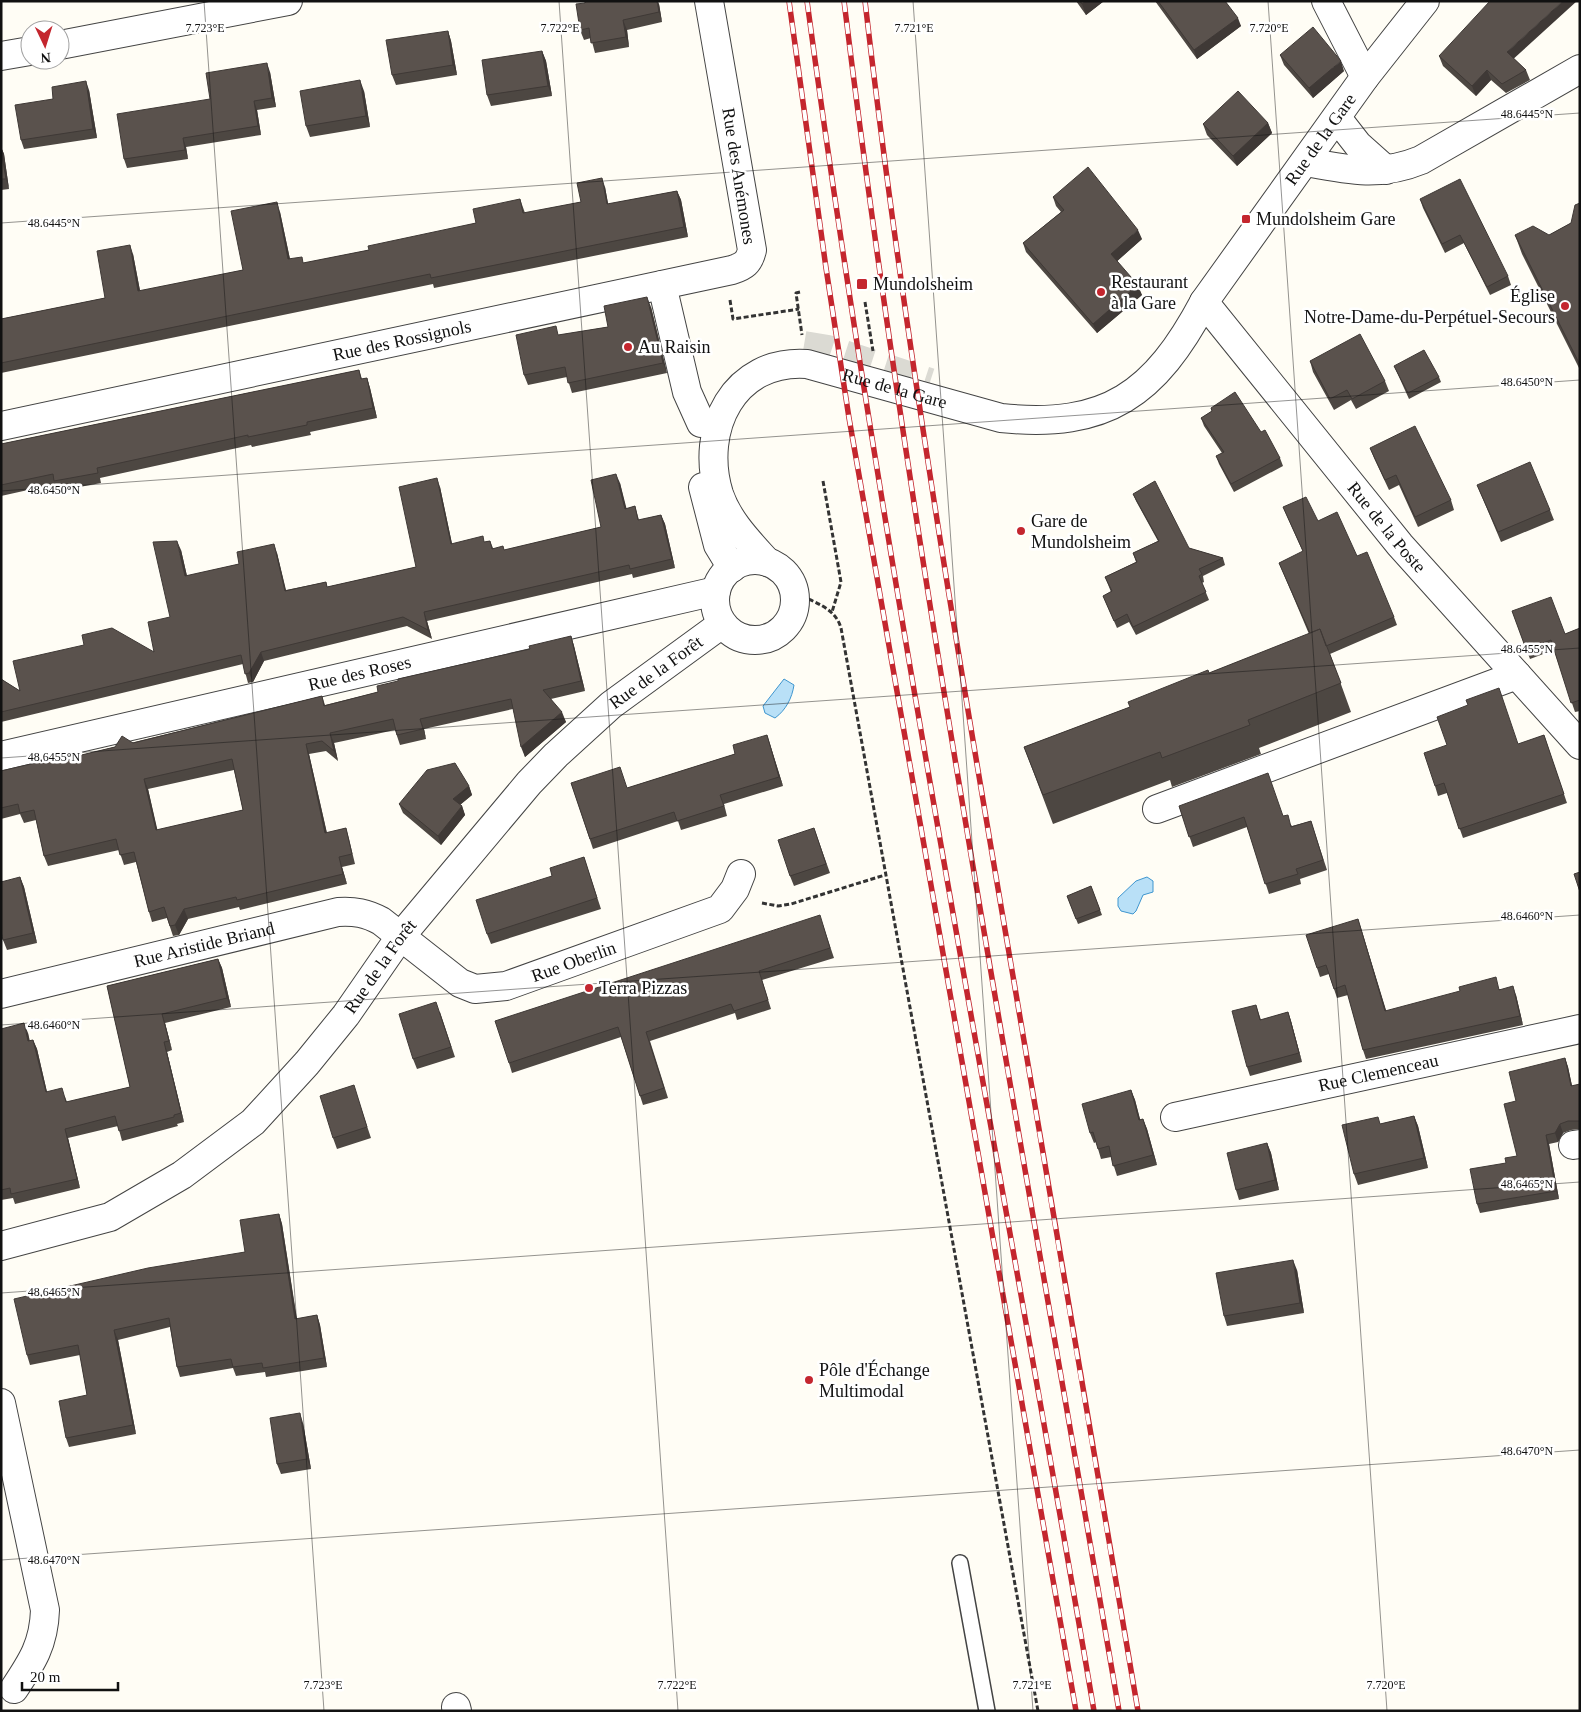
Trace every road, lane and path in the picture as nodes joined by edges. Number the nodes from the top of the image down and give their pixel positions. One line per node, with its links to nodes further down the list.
1 (288, 1): 5 (street)
2 (709, 1): 13 (street, Rue des Anémones)
3 (1326, 1): 9 (street)
4 (1425, 1): 9 (street, Rue de la Gare)
5 (70, 43)
6 (20, 53): 7 (street)
7 (1, 56)
8 (1580, 68): 12 (street)
9 (1365, 78): 10 (street, Rue de la Gare)
10 (1337, 118): 11 (street, Rue de la Gare); 12 (street)
11 (1306, 162): 12 (street); 17 (street, Rue de la Gare)
12 (1386, 170)
13 (725, 272): 14 (street, Rue des Anémones); 18 (path)
14 (662, 285): 21 (street); 22 (street, Rue des Rossignols)
15 (800, 292): 18 (path)
16 (865, 302): 20 (path)
17 (1204, 302): 19 (street, Rue de la Gare); 30 (street, Rue de la Poste)
18 (799, 309): 19 (path)
19 (806, 354): 21 (street, Rue de la Gare); 24 (street, Rue de la Gare)
20 (874, 357)
21 (701, 424): 25 (street, Rue de la Gare)
22 (1, 426)
23 (823, 481): 28 (path)
24 (767, 562): 25 (street); 27 (street)
25 (732, 568): 26 (street)
26 (716, 591): 29 (street); 32 (street, Rue des Roses)
27 (795, 593): 28 (path); 29 (street)
28 (832, 612): 35 (path)
29 (722, 624): 37 (street, Rue de la Forêt)
30 (1517, 674): 31 (street, Rue de la Poste); 33 (street)
31 (1580, 745)
32 (1, 756)
33 (1157, 809)
34 (741, 874): 36 (street)
35 (885, 875): 36 (path); 46 (path)
36 (720, 909): 37 (street, Rue Oberlin)
37 (400, 937): 38 (street, Rue Aristide Briand); 41 (street, Rue de la Forêt)
38 (1, 994)
39 (1580, 1029): 40 (street, Rue Clemenceau)
40 (1175, 1117)
41 (1, 1246)
42 (1, 1403): 44 (street)
43 (960, 1563): 45 (lane)
44 (14, 1689)
45 (987, 1711)
46 (1038, 1711)

